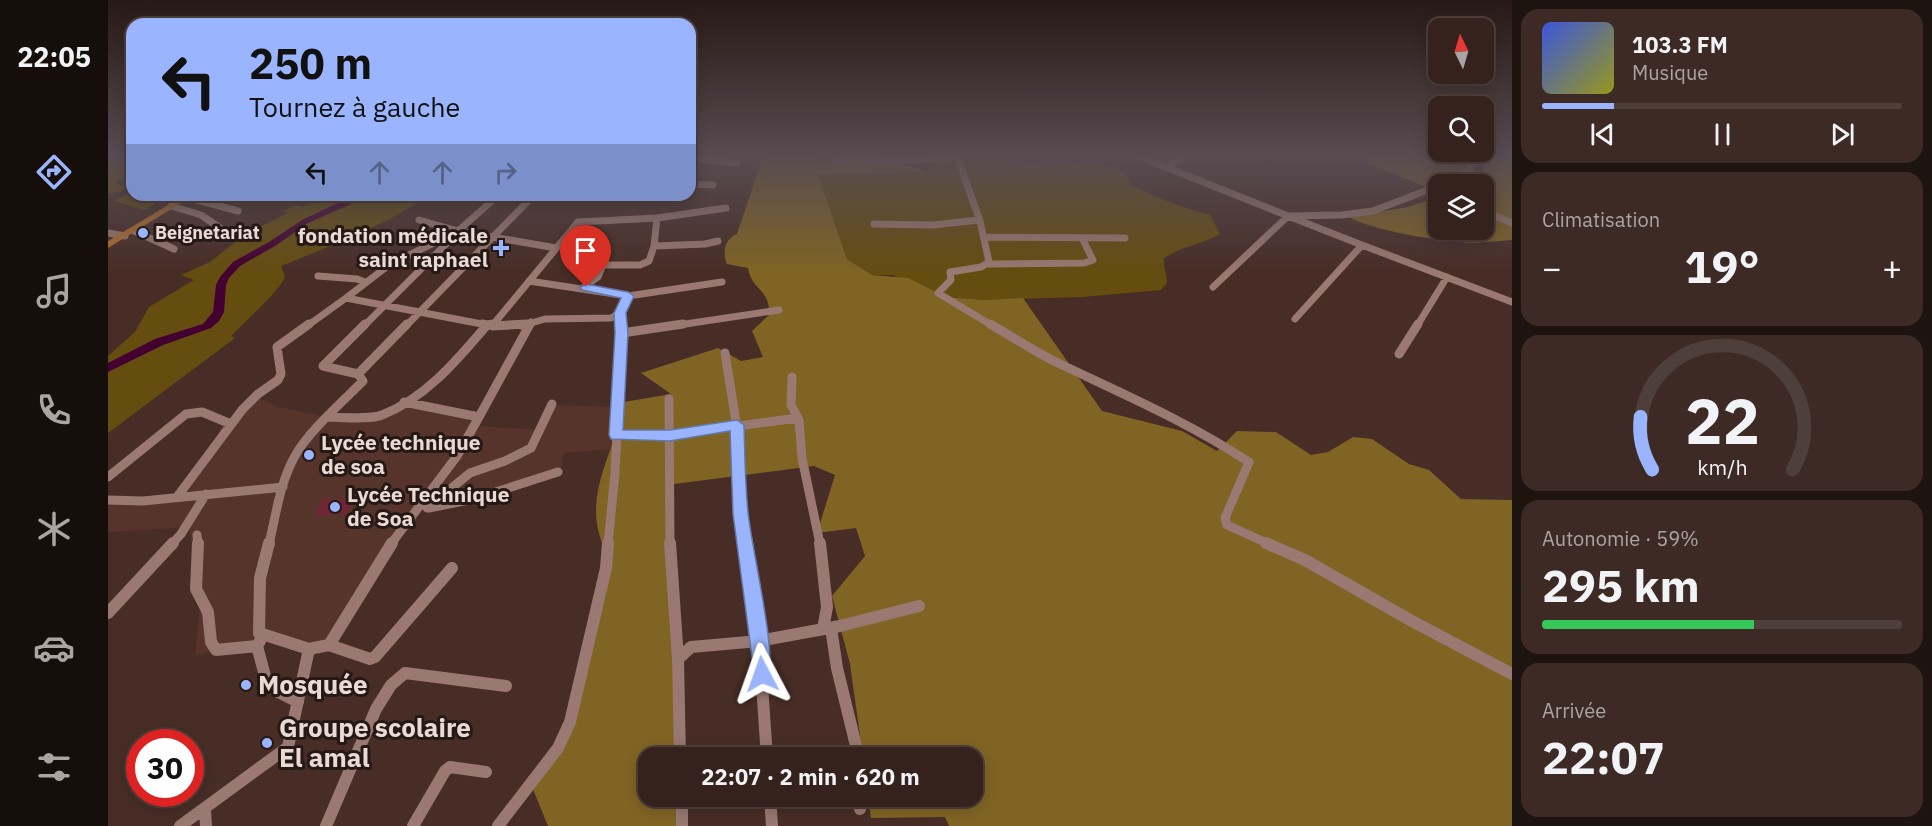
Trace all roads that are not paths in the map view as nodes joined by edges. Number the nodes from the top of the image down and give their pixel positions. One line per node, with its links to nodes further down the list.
1 (970, 195): 15 (street)
2 (1234, 195): 12 (street)
3 (1420, 195): 12 (street)
4 (180, 201): 8 (main road)
5 (205, 201): 10 (street)
6 (492, 201): 19 (street)
7 (528, 201): 23 (street)
8 (171, 206): 18 (main road); 20 (street)
9 (726, 208): 13 (street)
10 (238, 211)
11 (1494, 215): 16 (street)
12 (1288, 216): 29 (street); 42 (street)
13 (657, 218): 30 (street); 31 (street)
14 (419, 220): 19 (street)
15 (979, 220): 17 (street); 24 (street)
16 (1512, 223)
17 (874, 224)
18 (134, 231): 22 (main road); 32 (street)
19 (459, 231): 23 (street); 39 (street); 46 (street)
20 (226, 232)
21 (108, 233): 22 (street)
22 (125, 236): 28 (main road)
23 (493, 237): 31 (street); 48 (street)
24 (986, 237): 25 (street); 34 (street)
25 (1082, 238): 26 (street); 34 (street)
26 (1125, 238)
27 (718, 241): 30 (street)
28 (108, 245)
29 (1362, 245): 37 (street); 50 (street)
30 (654, 246): 35 (street)
31 (556, 248): 38 (street)
32 (174, 249)
33 (602, 250): 35 (street)
34 (986, 264): 86 (street)
35 (603, 265): 41 (street)
36 (318, 276): 39 (street)
37 (1447, 277): 45 (street); 55 (street)
38 (530, 281): 41 (street); 52 (street)
39 (365, 282): 44 (street)
40 (722, 282): 43 (street)
41 (584, 287): 43 (street)
42 (1213, 288)
43 (628, 296): 49 (street)
44 (346, 298): 46 (street); 64 (street)
45 (1512, 302)
46 (385, 306): 48 (street); 56 (street)
47 (779, 310): 53 (street)
48 (421, 312): 52 (street); 56 (street)
49 (620, 313): 51 (street); 53 (street)
50 (1295, 319)
51 (531, 322): 52 (street); 62 (street)
52 (490, 326): 59 (street)
53 (622, 333): 66 (street)
54 (725, 353): 65 (street)
55 (1399, 354)
56 (358, 374): 61 (street)
57 (792, 377): 63 (street)
58 (669, 399): 67 (street)
59 (404, 402): 61 (street); 62 (street)
60 (552, 404): 74 (street)
61 (327, 417): 70 (street)
62 (479, 417): 75 (street)
63 (798, 418): 65 (street); 80 (street)
64 (231, 424): 69 (street); 72 (street)
65 (737, 425): 67 (street); 82 (street)
66 (616, 435): 67 (street); 100 (street)
67 (670, 435): 85 (street)
68 (558, 472): 74 (street)
69 (108, 477)
70 (283, 487): 71 (street); 81 (street)
71 (206, 494): 72 (street); 79 (street)
72 (177, 497): 73 (street)
73 (108, 500)
74 (427, 508): 75 (street)
75 (415, 510): 83 (street)
76 (197, 534): 81 (street)
77 (452, 568): 83 (street)
78 (920, 606): 80 (street)
79 (108, 613)
80 (827, 629): 82 (street); 91 (street)
81 (260, 641): 84 (street); 88 (street)
82 (759, 641): 85 (street); 90 (street)
83 (330, 645): 84 (street)
84 (309, 649): 88 (street)
85 (678, 659): 89 (street)
86 (1512, 674)
87 (506, 686): 98 (street)
88 (298, 702): 95 (street)
89 (681, 747)
90 (766, 747)
91 (856, 747)
92 (486, 772): 99 (street)
93 (682, 807): 101 (street)
94 (771, 807): 102 (street)
95 (205, 809): 96 (street); 97 (street)
96 (180, 826)
97 (206, 826)
98 (326, 826)
99 (413, 826)
100 (498, 826)
101 (682, 826)
102 (772, 826)

